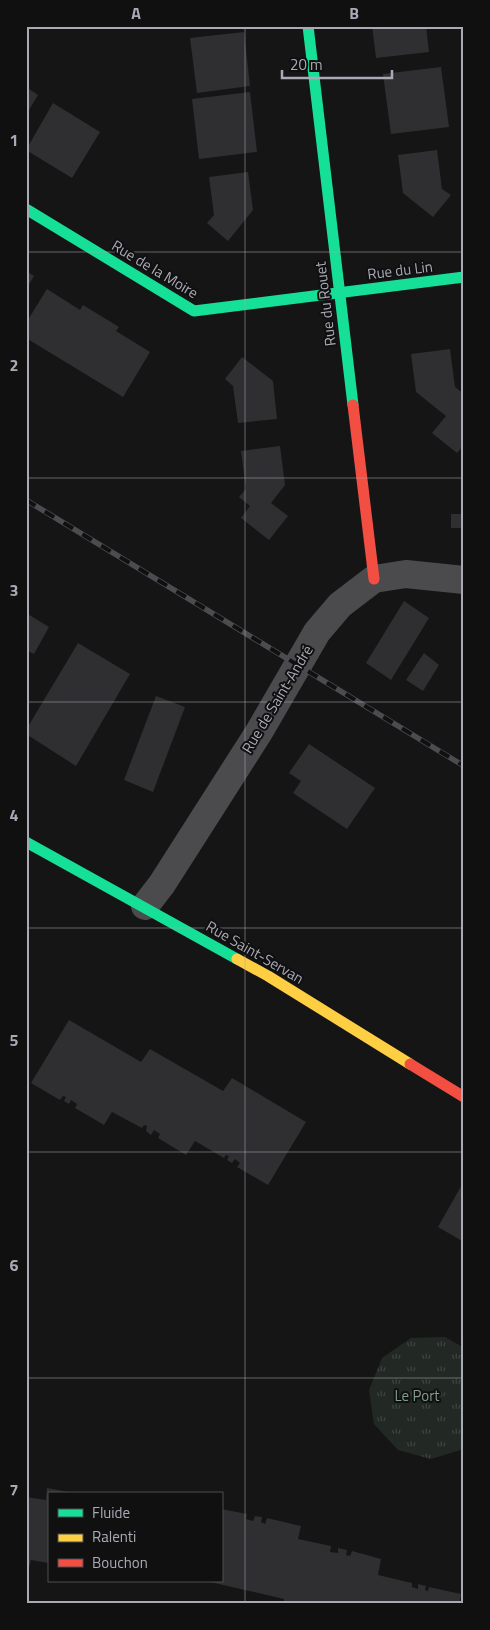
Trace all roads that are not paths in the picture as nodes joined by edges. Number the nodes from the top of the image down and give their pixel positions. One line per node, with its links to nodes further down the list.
1 (308, 26): 4 (street, Rue du Rouet)
2 (26, 209): 4 (street, Rue de la Moire)
3 (464, 277): 4 (street, Rue du Lin)
4 (340, 292): 5 (street, Rue du Rouet)
5 (374, 579): 6 (street, Rue de Saint-André); 8 (street, Rue de Saint-André)
6 (464, 580)
7 (26, 842): 8 (street, Rue Saint-Servan)
8 (145, 906): 9 (street, Rue Saint-Servan)
9 (464, 1097)

